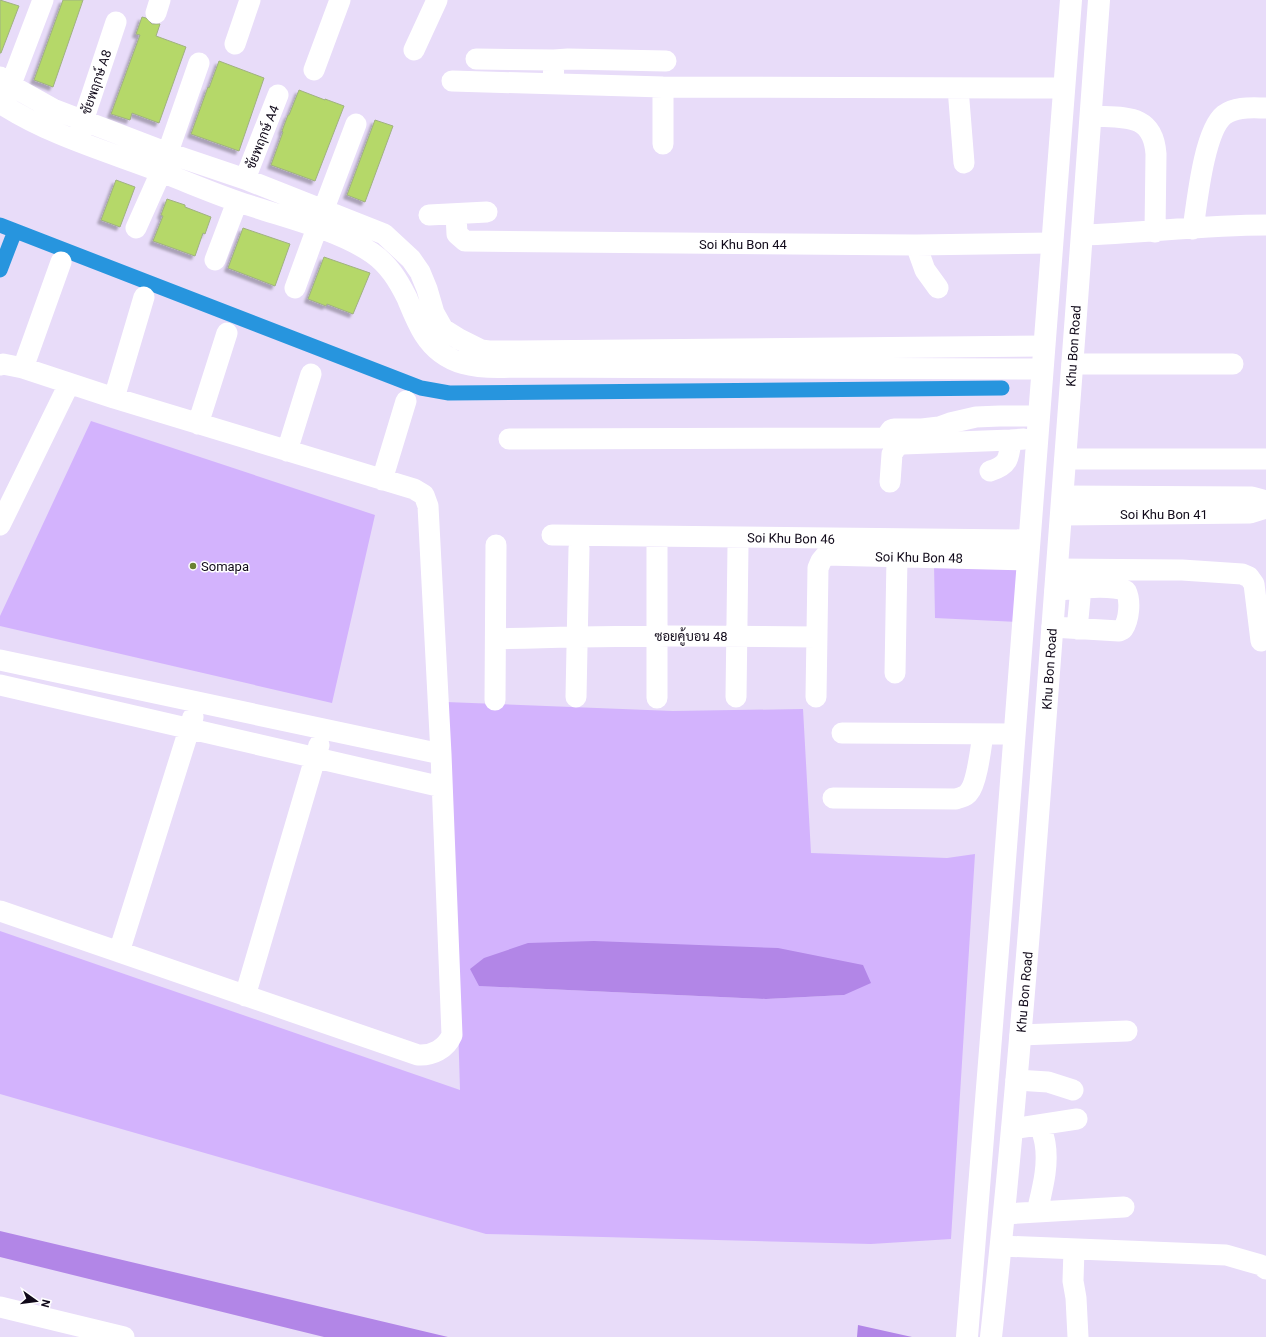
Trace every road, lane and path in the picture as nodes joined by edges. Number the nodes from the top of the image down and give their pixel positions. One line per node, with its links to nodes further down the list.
1 (43, 0): 15 (street)
2 (250, 0): 8 (street)
3 (340, 0): 14 (street)
4 (437, 0): 9 (street)
5 (1070, 0): 20 (main road)
6 (1100, 0): 24 (main road, Khu Bon Road)
7 (116, 22): 25 (street, ชัยพฤกษ์ A8)
8 (235, 44)
9 (414, 50)
10 (476, 59): 11 (street)
11 (554, 60): 12 (street); 17 (street)
12 (666, 61)
13 (199, 63): 29 (street)
14 (314, 70)
15 (5, 81): 22 (street); 25 (street)
16 (452, 81): 17 (street)
17 (553, 84): 18 (street)
18 (662, 87): 19 (street); 28 (street)
19 (958, 88): 20 (street); 30 (street)
20 (1064, 88): 42 (main road)
21 (278, 96): 31 (street, ชัยพฤกษ์ A4)
22 (2, 104): 27 (street)
23 (1266, 108): 39 (street)
24 (1091, 116): 40 (street); 41 (main road, Khu Bon Road)
25 (83, 120): 27 (street, ชัยพฤกษ์ A8); 29 (street)
26 (356, 124): 36 (street)
27 (76, 141): 29 (street)
28 (663, 144)
29 (164, 162): 31 (street); 32 (street); 38 (street)
30 (964, 163)
31 (245, 179): 36 (street)
32 (237, 202): 36 (street); 44 (street)
33 (487, 212): 34 (street)
34 (456, 214): 35 (street); 43 (street, Soi Khu Bon 44)
35 (429, 215)
36 (320, 219): 46 (street); 51 (street)
37 (1266, 225): 39 (street)
38 (136, 228)
39 (1193, 229): 40 (street)
40 (1155, 232): 41 (street)
41 (1082, 235): 52 (main road, Khu Bon Road)
42 (1052, 243): 43 (street, Soi Khu Bon 44); 50 (main road)
43 (916, 245): 47 (street)
44 (215, 260)
45 (61, 262): 55 (street)
46 (295, 288)
47 (938, 288)
48 (144, 298): 59 (street)
49 (227, 334): 62 (street)
50 (1044, 346): 51 (street); 56 (main road)
51 (480, 359): 56 (street)
52 (1072, 364): 53 (street); 67 (main road, Khu Bon Road)
53 (1233, 364)
54 (0, 365): 55 (street)
55 (23, 368): 58 (street)
56 (1042, 369): 61 (main road)
57 (311, 374): 66 (street)
58 (69, 384): 59 (street); 75 (street)
59 (114, 398): 62 (street)
60 (406, 401): 70 (street)
61 (1038, 416): 63 (street); 64 (main road)
62 (198, 424): 66 (street)
63 (509, 439)
64 (1037, 439): 65 (street); 81 (main road)
65 (1011, 440): 69 (street); 71 (street)
66 (287, 451): 70 (street)
67 (1066, 459): 68 (street); 73 (main road, Khu Bon Road)
68 (1266, 459)
69 (990, 471)
70 (382, 480): 109 (street)
71 (890, 482)
72 (1266, 501): 73 (street, Soi Khu Bon 41)
73 (1062, 506): 74 (street, Soi Khu Bon 41); 83 (main road, Khu Bon Road)
74 (1266, 508)
75 (0, 525)
76 (552, 536): 81 (street, Soi Khu Bon 46)
77 (496, 545): 92 (street)
78 (738, 546): 90 (street)
79 (657, 547): 89 (street)
80 (579, 548): 88 (street)
81 (1028, 550): 82 (street, Soi Khu Bon 48); 107 (main road)
82 (897, 557): 91 (street, Soi Khu Bon 48); 95 (street)
83 (1057, 568): 85 (main road, Khu Bon Road); 93 (street)
84 (1081, 588): 85 (street); 87 (street); 87 (street)
85 (1055, 590): 86 (main road, Khu Bon Road)
86 (1052, 627): 87 (street); 118 (main road, Khu Bon Road)
87 (1077, 629)
88 (577, 636): 89 (street, ซอยคู้บอน 48); 92 (street, ซอยคู้บอน 48); 97 (street)
89 (657, 636): 90 (street, ซอยคู้บอน 48); 100 (street)
90 (736, 636): 91 (street, ซอยคู้บอน 48); 98 (street)
91 (817, 637): 99 (street)
92 (496, 639): 101 (street)
93 (1261, 641)
94 (0, 660): 102 (street)
95 (895, 672)
96 (0, 685): 103 (street)
97 (576, 697)
98 (736, 697)
99 (816, 697)
100 (657, 698)
101 (495, 700)
102 (198, 702): 103 (street); 104 (street)
103 (190, 729): 110 (street); 115 (street)
104 (323, 730): 108 (street); 110 (street)
105 (842, 733): 106 (street)
106 (983, 734): 107 (street); 113 (street)
107 (1014, 734): 132 (main road)
108 (376, 741): 109 (street); 111 (street)
109 (441, 754): 112 (street)
110 (315, 758): 111 (street); 116 (street)
111 (370, 771): 112 (street)
112 (442, 787): 116 (street)
113 (833, 798)
114 (0, 911): 115 (street)
115 (119, 952): 116 (street)
116 (245, 996)
117 (1127, 1031): 118 (street)
118 (1020, 1035): 119 (main road, Khu Bon Road)
119 (1016, 1080): 120 (street); 123 (main road, Khu Bon Road)
120 (1074, 1090)
121 (1077, 1119): 122 (street)
122 (1040, 1125): 123 (street); 125 (street)
123 (1012, 1129): 126 (main road, Khu Bon Road)
124 (1124, 1207): 125 (street)
125 (1037, 1212): 126 (street)
126 (1004, 1214): 127 (main road, Khu Bon Road)
127 (1001, 1246): 128 (street); 133 (main road, Khu Bon Road)
128 (1074, 1248): 129 (street); 134 (street)
129 (1266, 1269)
130 (0, 1307): 131 (street)
131 (124, 1337)
132 (967, 1337)
133 (991, 1337)
134 (1078, 1337)

